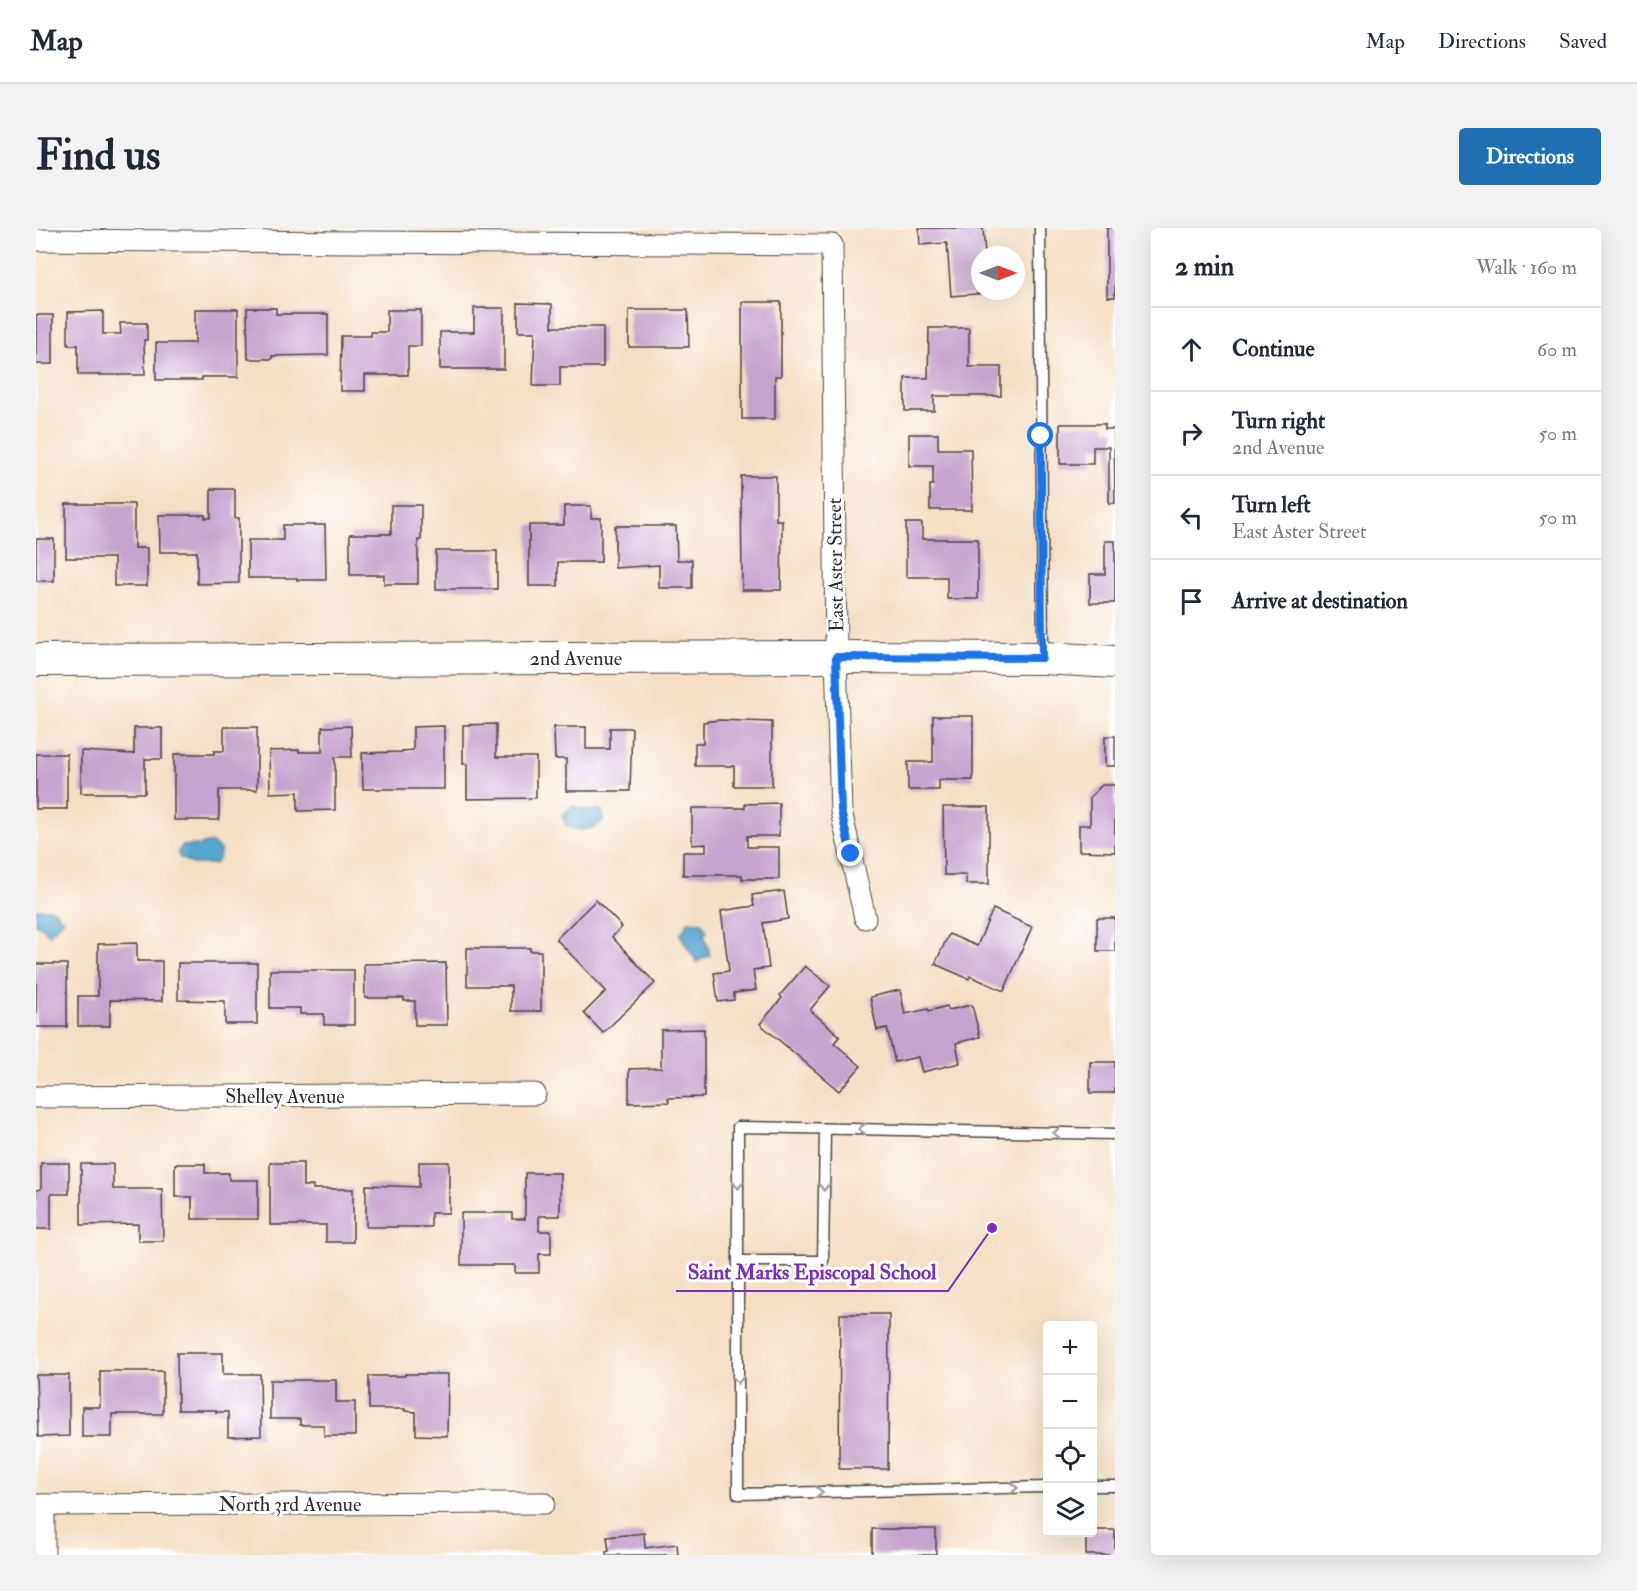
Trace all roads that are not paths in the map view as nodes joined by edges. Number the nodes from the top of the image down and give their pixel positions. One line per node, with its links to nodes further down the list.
1 (1040, 228): 4 (lane)
2 (36, 240): 3 (street, East Aster Street)
3 (836, 657): 4 (street, 2nd Avenue); 5 (street, 2nd Avenue); 7 (street, East Aster Street)
4 (1042, 658): 6 (street, 2nd Avenue)
5 (36, 660)
6 (1115, 662)
7 (866, 918)
8 (535, 1095): 9 (street, Shelley Avenue)
9 (36, 1097)
10 (825, 1129): 11 (lane, one-way to 10); 12 (lane, one-way to 12); 12 (lane, one-way to 12)
11 (1115, 1134)
12 (738, 1261): 15 (lane, one-way to 15)
13 (1097, 1486): 14 (lane)
14 (1115, 1486)
15 (1043, 1487)
16 (544, 1503): 17 (street, North 3rd Avenue)
17 (40, 1505): 18 (street)
18 (44, 1555)

